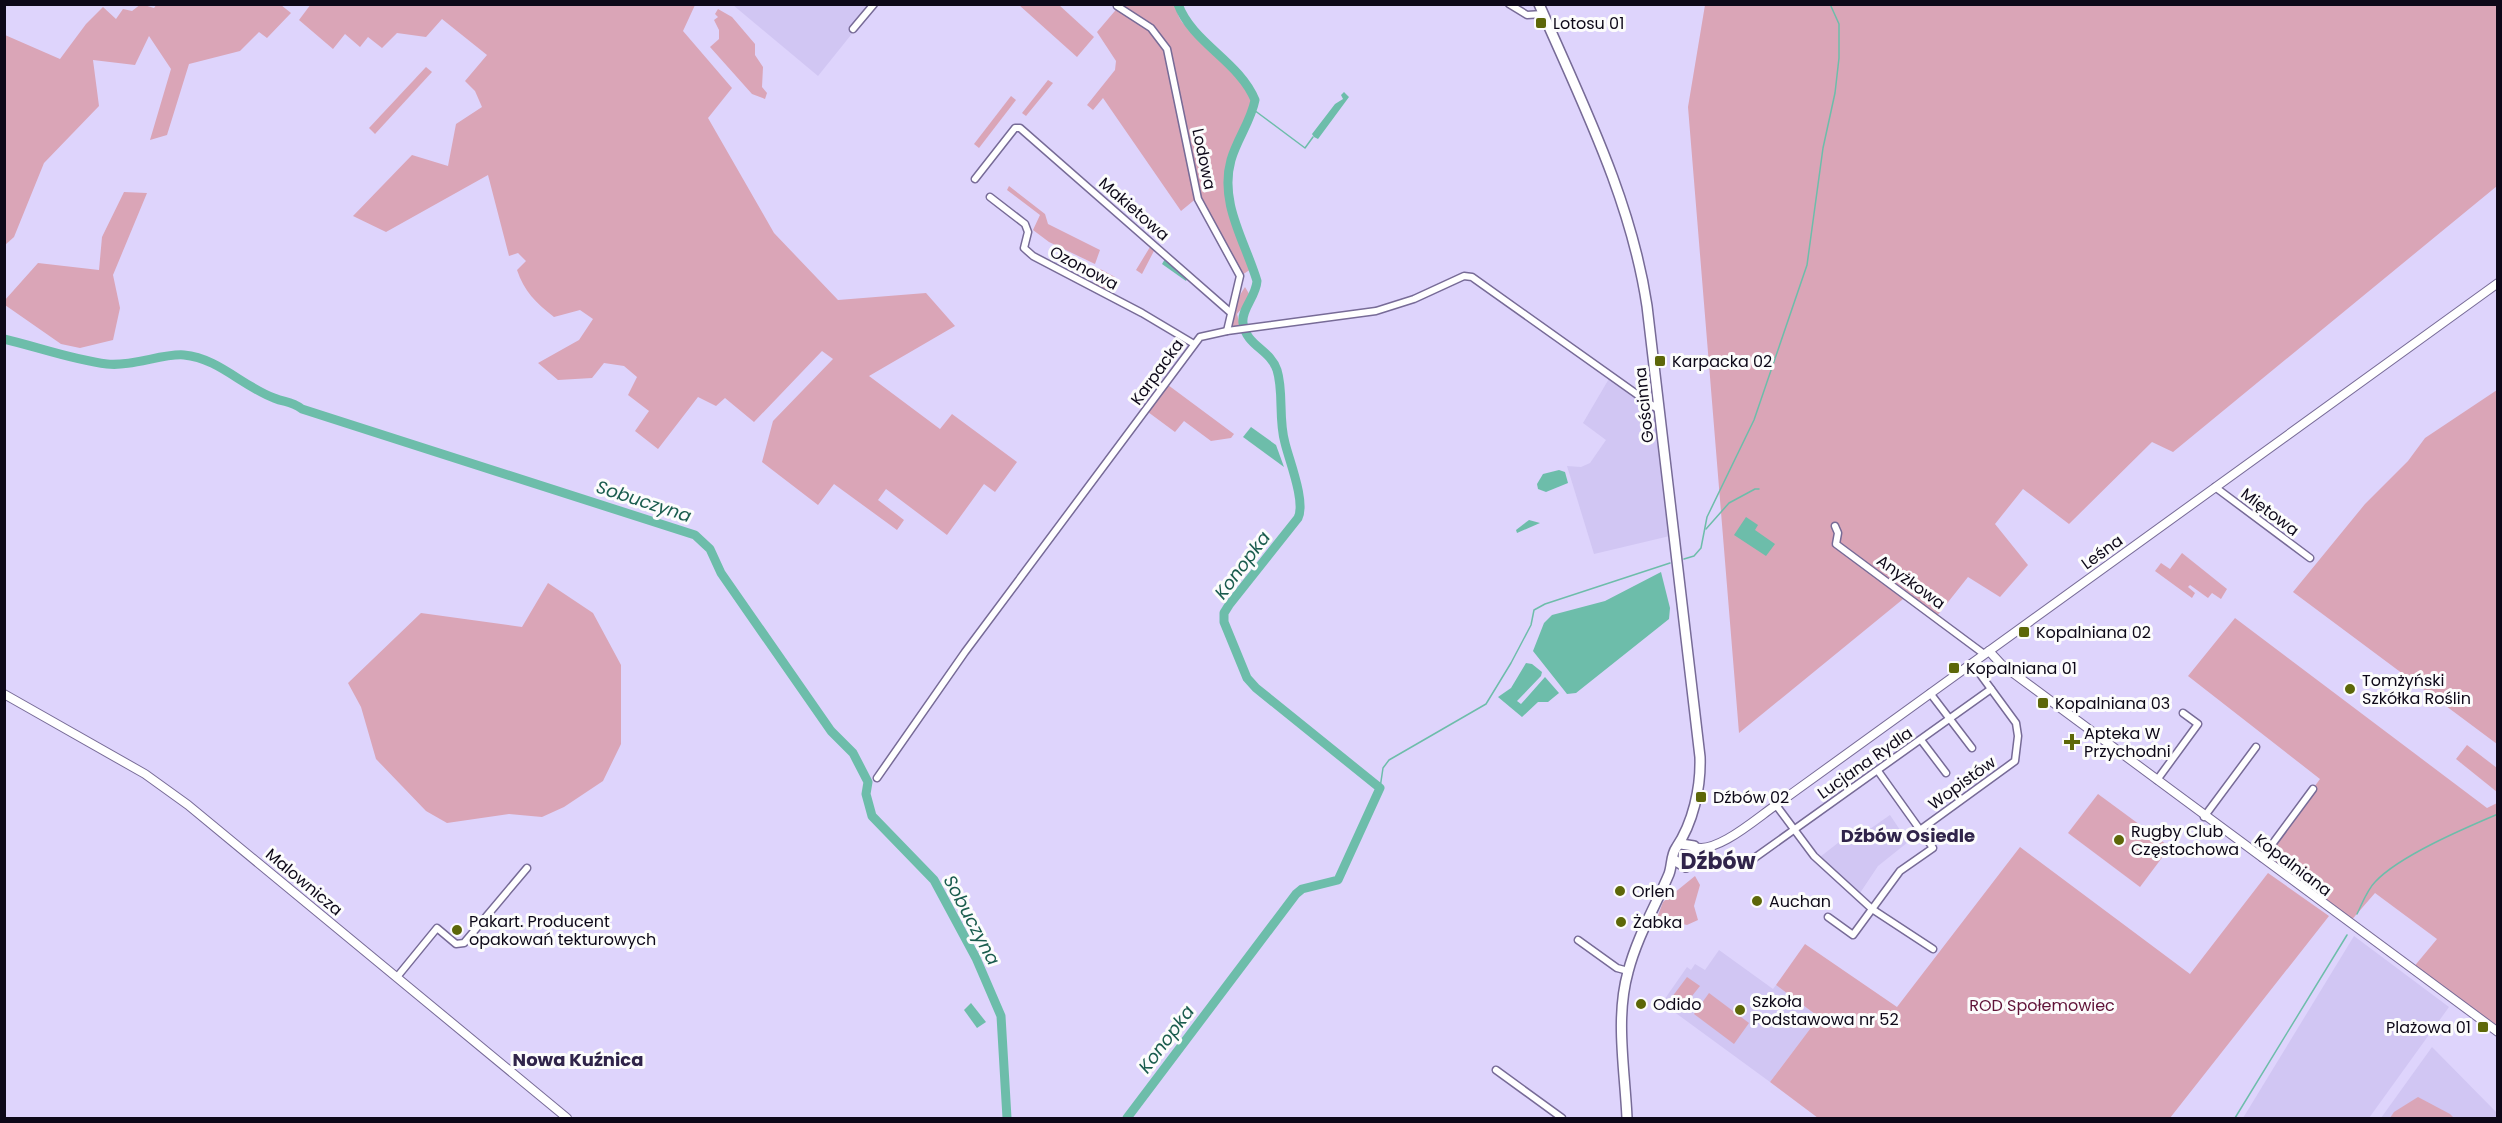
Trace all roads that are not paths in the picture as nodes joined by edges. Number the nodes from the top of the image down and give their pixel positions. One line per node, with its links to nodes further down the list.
1 (874, 4): 6 (street)
2 (1509, 4): 5 (street)
3 (1539, 4): 5 (main road, Gościnna)
4 (1117, 6): 10 (street, Lodowa)
5 (1544, 15): 13 (main road, Gościnna)
6 (853, 29)
7 (975, 179): 10 (street, Makietowa)
8 (990, 197): 12 (street, Ozonowa)
9 (2498, 283): 14 (street, Leśna)
10 (1230, 312): 11 (street, Lodowa)
11 (1227, 331): 12 (street, Karpacka); 13 (street, Karpacka)
12 (1194, 344): 29 (street, Karpacka)
13 (1659, 410): 36 (main road, Gościnna)
14 (2215, 487): 16 (street, Miętowa); 17 (street, Leśna)
15 (1835, 526): 17 (street, Anyżkowa)
16 (2310, 558)
17 (1986, 652): 18 (street, Leśna); 30 (street, Kopalniana)
18 (1972, 663): 19 (street, Wopistów); 20 (street, Leśna)
19 (1991, 689): 23 (street, Lucjana Rydla); 35 (street, Wopistów)
20 (1930, 693): 23 (street); 32 (street, Leśna)
21 (4, 694): 46 (street, Malownicza)
22 (2183, 713): 30 (street)
23 (1950, 719): 24 (street, Lucjana Rydla); 26 (street)
24 (1921, 740): 27 (street, Lucjana Rydla); 28 (street)
25 (2256, 747): 33 (street)
26 (1972, 748)
27 (1878, 771): 34 (street, Lucjana Rydla); 35 (street)
28 (1946, 773)
29 (877, 778)
30 (2157, 780): 33 (street, Kopalniana)
31 (2313, 789): 37 (street)
32 (1776, 805): 34 (street); 36 (street, Leśna)
33 (2204, 817): 37 (street, Kopalniana)
34 (1795, 829): 38 (street, Lucjana Rydla); 41 (street)
35 (1920, 830): 41 (street)
36 (1691, 848): 39 (main road); 39 (main road)
37 (2262, 858): 47 (street, Kopalniana)
38 (1753, 859)
39 (1678, 863): 45 (main road)
40 (527, 868): 46 (street)
41 (1872, 909): 42 (street); 44 (street)
42 (1828, 917)
43 (1578, 940): 45 (street)
44 (1933, 949)
45 (1628, 971): 51 (main road)
46 (397, 977): 49 (street, Malownicza)
47 (2498, 1032)
48 (1496, 1070): 50 (street)
49 (567, 1119)
50 (1562, 1119)
51 (1627, 1119)

